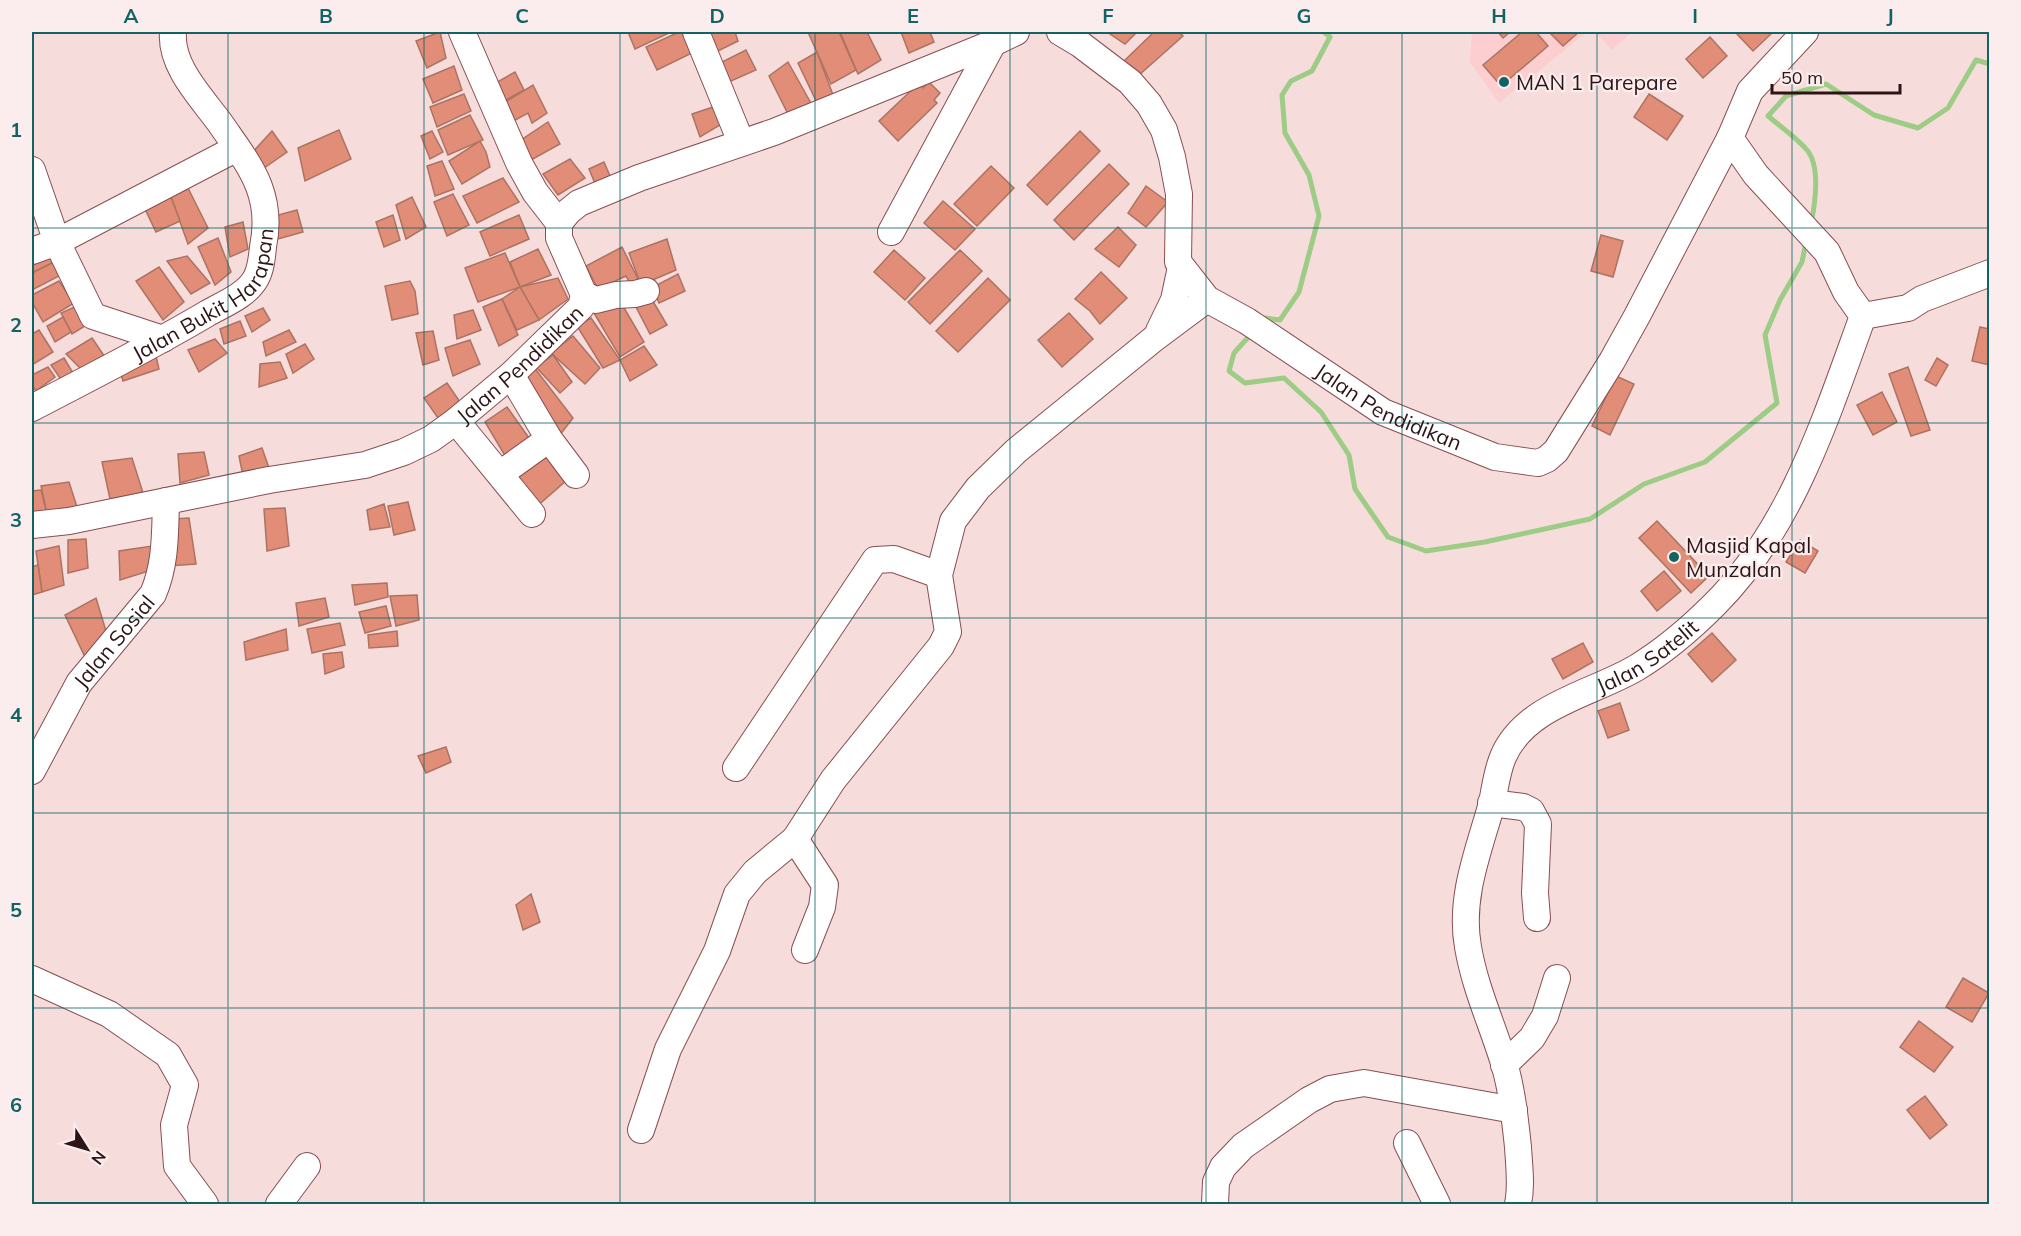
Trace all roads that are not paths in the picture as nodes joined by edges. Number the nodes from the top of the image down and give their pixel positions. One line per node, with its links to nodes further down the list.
1 (173, 32): 10 (street, Jalan Bukit Harapan)
2 (462, 32): 12 (street)
3 (696, 32): 9 (street)
4 (1016, 32): 7 (street)
5 (1060, 32): 16 (street)
6 (1805, 32): 8 (street, Jalan Pendidikan)
7 (998, 37): 9 (street); 13 (street)
8 (1730, 138): 20 (street, Jalan Pendidikan); 21 (street)
9 (741, 142): 12 (street)
10 (237, 148): 14 (street); 23 (street, Jalan Bukit Harapan)
11 (32, 170): 14 (street)
12 (559, 223): 19 (street, Jalan Pendidikan)
13 (891, 232)
14 (57, 242): 15 (street); 23 (street)
15 (32, 251)
16 (1181, 267): 20 (street, Jalan Pendidikan); 22 (street)
17 (1989, 273): 21 (street)
18 (646, 291): 19 (street)
19 (584, 295): 24 (street, Jalan Pendidikan)
20 (1207, 299): 22 (street)
21 (1863, 316): 36 (street, Jalan Satelit)
22 (1156, 337): 33 (street)
23 (163, 339): 25 (street, Jalan Bukit Harapan)
24 (511, 375): 26 (street, Jalan Pendidikan); 27 (street)
25 (32, 408)
26 (456, 421): 28 (street); 30 (street, Jalan Pendidikan)
27 (549, 439): 28 (street); 29 (street)
28 (500, 474): 31 (street)
29 (576, 475)
30 (166, 501): 32 (street, Jalan Pendidikan); 35 (street, Jalan Sosial)
31 (532, 514)
32 (32, 525)
33 (939, 575): 34 (street); 37 (street)
34 (736, 768)
35 (32, 769)
36 (1491, 803): 38 (street); 42 (street, Jalan Satelit)
37 (795, 839): 39 (street); 44 (street)
38 (1537, 918)
39 (805, 950)
40 (1557, 978): 42 (street)
41 (32, 979): 47 (street)
42 (1504, 1065): 43 (street, Jalan Satelit)
43 (1514, 1110): 49 (street); 51 (street, Jalan Satelit)
44 (641, 1130)
45 (1407, 1143): 50 (street)
46 (307, 1166): 48 (street)
47 (205, 1204)
48 (279, 1204)
49 (1215, 1204)
50 (1437, 1204)
51 (1518, 1204)

